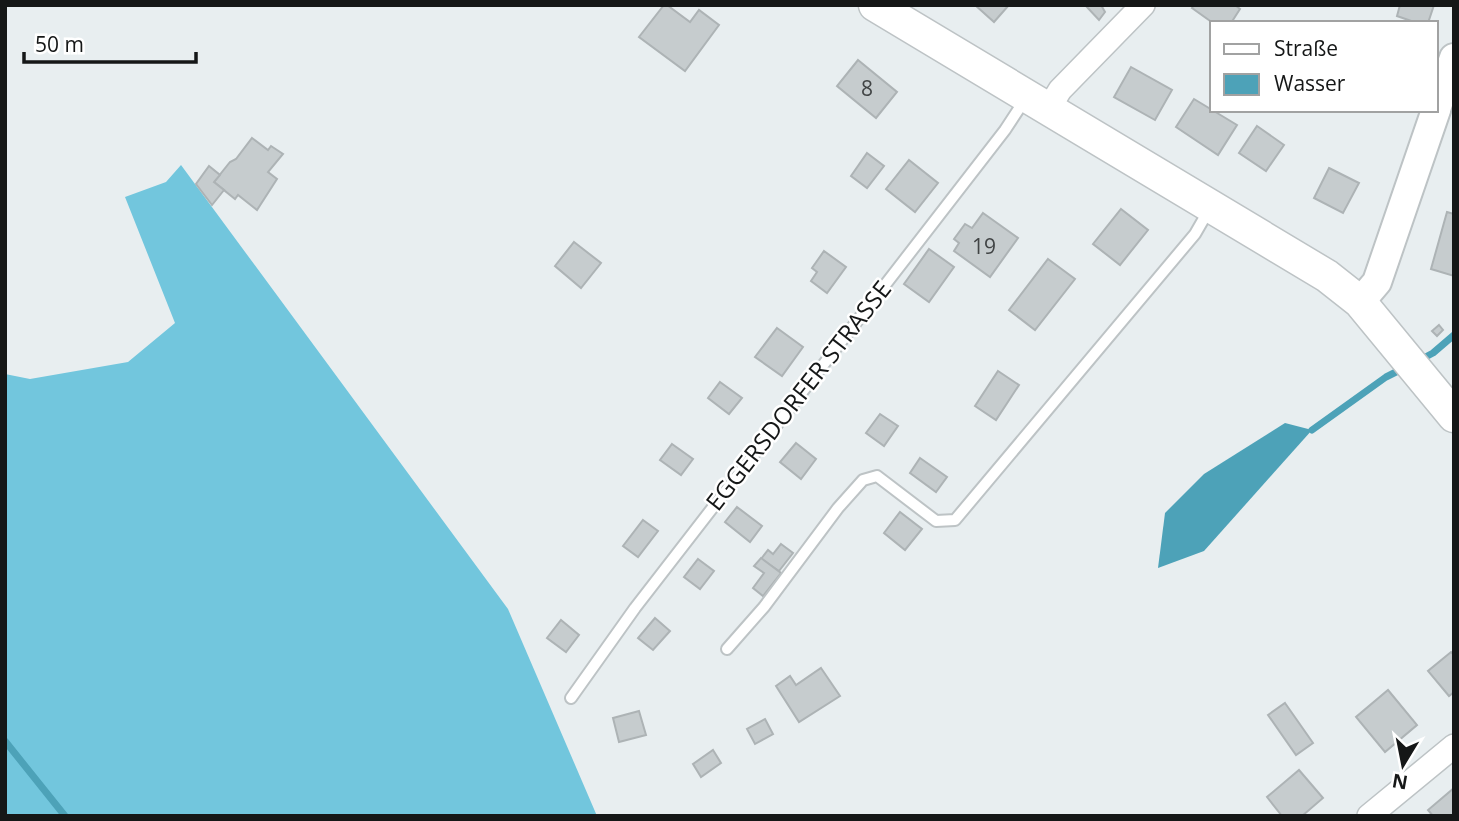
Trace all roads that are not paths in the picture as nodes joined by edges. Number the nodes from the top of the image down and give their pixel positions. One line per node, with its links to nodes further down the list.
1 (875, 5): 4 (main road)
2 (1143, 5): 4 (street)
3 (1454, 58): 5 (street)
4 (1038, 102): 7 (main road); 11 (lane, EGGERSDORFER STRASSE)
5 (1438, 104)
6 (1435, 112): 8 (street)
7 (1212, 206): 8 (main road); 10 (lane)
8 (1360, 302): 9 (main road)
9 (1454, 416)
10 (727, 649)
11 (571, 698)
12 (1454, 746): 13 (street)
13 (1369, 816)

